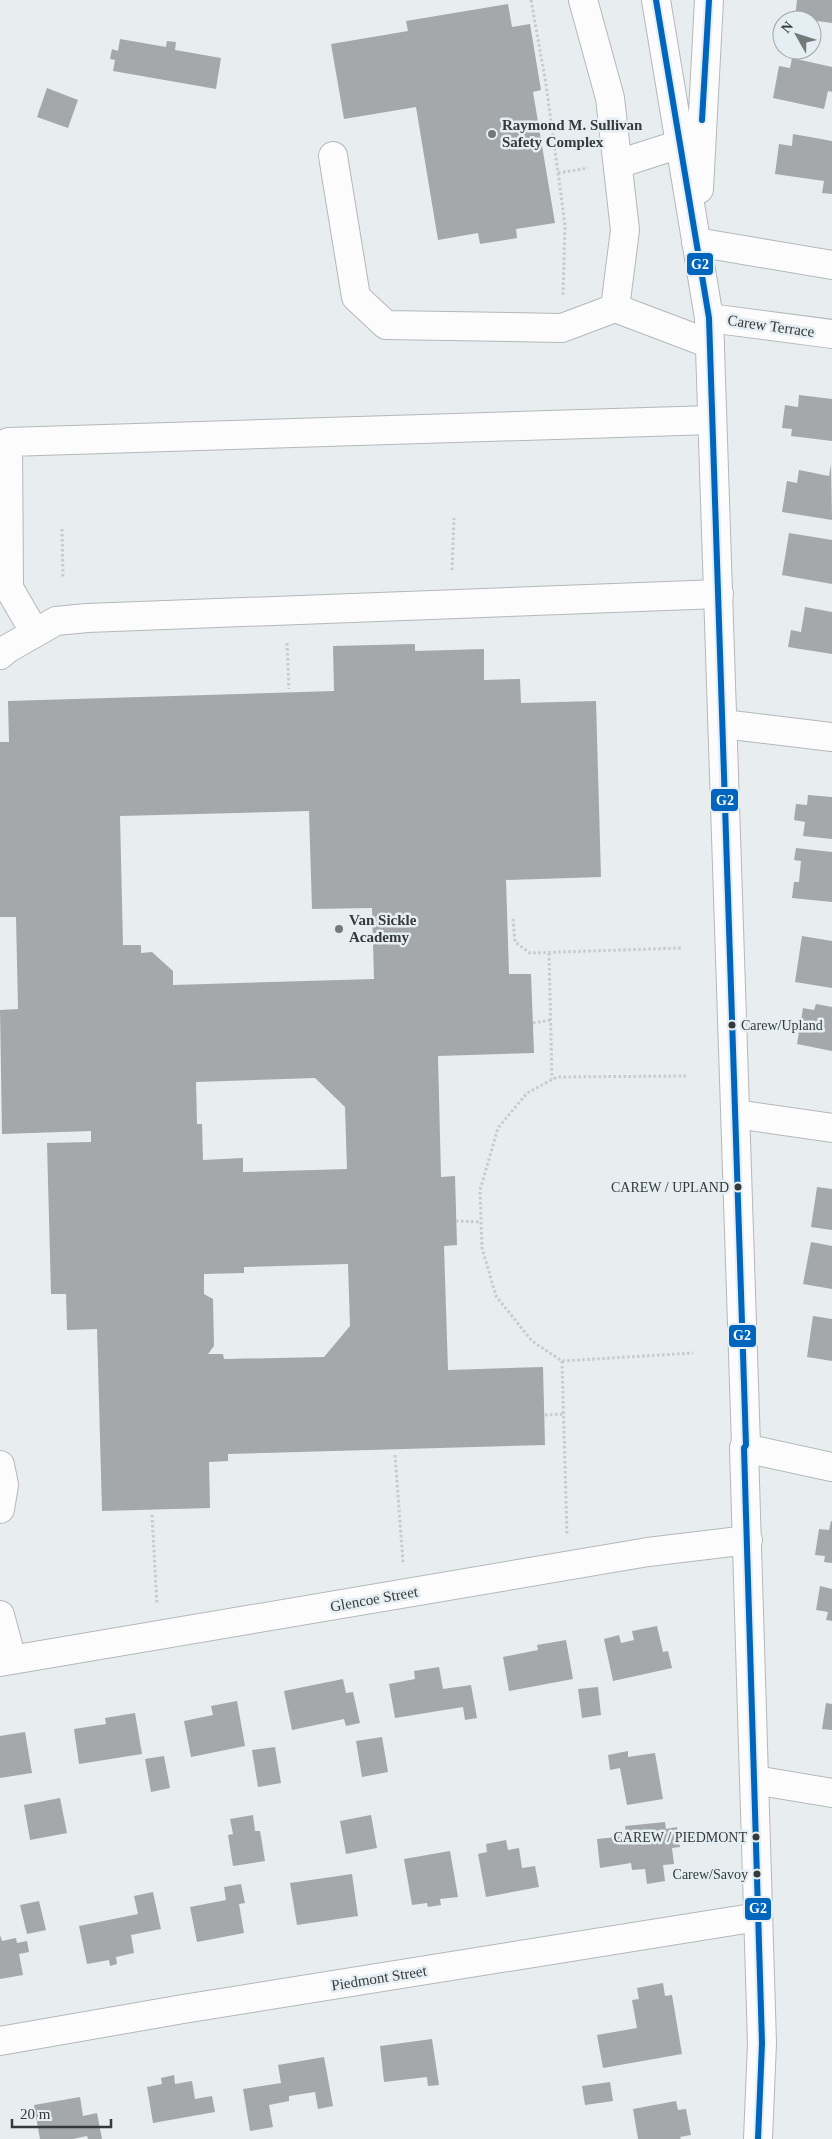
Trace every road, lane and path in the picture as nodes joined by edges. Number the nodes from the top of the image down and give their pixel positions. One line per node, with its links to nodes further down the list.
1 (531, 0): 12 (path)
2 (583, 0): 7 (main road)
3 (656, 0): 5 (main road)
4 (709, 0): 8 (main road)
5 (680, 144): 7 (main road); 8 (main road)
6 (333, 156): 12 (main road)
7 (618, 164): 10 (main road)
8 (696, 242): 9 (main road); 11 (main road)
9 (832, 265)
10 (615, 308): 12 (main road); 14 (main road)
11 (710, 318): 13 (main road, Carew Terrace); 14 (main road)
12 (562, 328)
13 (832, 334)
14 (710, 344): 15 (main road)
15 (712, 420): 20 (main road); 21 (main road)
16 (454, 518): 18 (path)
17 (62, 529): 19 (path)
18 (452, 570)
19 (62, 578)
20 (719, 594): 21 (main road); 25 (main road)
21 (35, 633): 23 (main road)
22 (287, 643): 24 (path)
23 (0, 655)
24 (289, 689)
25 (723, 724): 26 (main road); 34 (main road)
26 (832, 737)
27 (513, 919): 29 (path)
28 (682, 948): 29 (path)
29 (549, 952): 30 (path)
30 (551, 1020): 31 (path); 33 (path)
31 (533, 1023)
32 (686, 1076): 33 (path)
33 (552, 1079): 37 (path)
34 (736, 1114): 35 (main road); 42 (main road)
35 (832, 1128)
36 (456, 1221): 37 (path)
37 (482, 1222): 39 (path)
38 (693, 1354): 39 (path)
39 (562, 1360): 40 (path)
40 (563, 1414): 41 (path); 48 (path)
41 (545, 1415)
42 (744, 1448): 45 (main road); 49 (main road)
43 (395, 1456): 50 (path)
44 (0, 1465): 46 (main road)
45 (832, 1467)
46 (0, 1510)
47 (152, 1515): 51 (path)
48 (567, 1535)
49 (748, 1540): 53 (main road, Glencoe Street); 54 (main road)
50 (403, 1562)
51 (157, 1604)
52 (0, 1615): 53 (main road)
53 (6, 1661)
54 (755, 1780): 55 (main road); 56 (main road)
55 (832, 1794)
56 (758, 1917): 57 (main road, Piedmont Street); 58 (main road)
57 (0, 2041)
58 (758, 2139)

